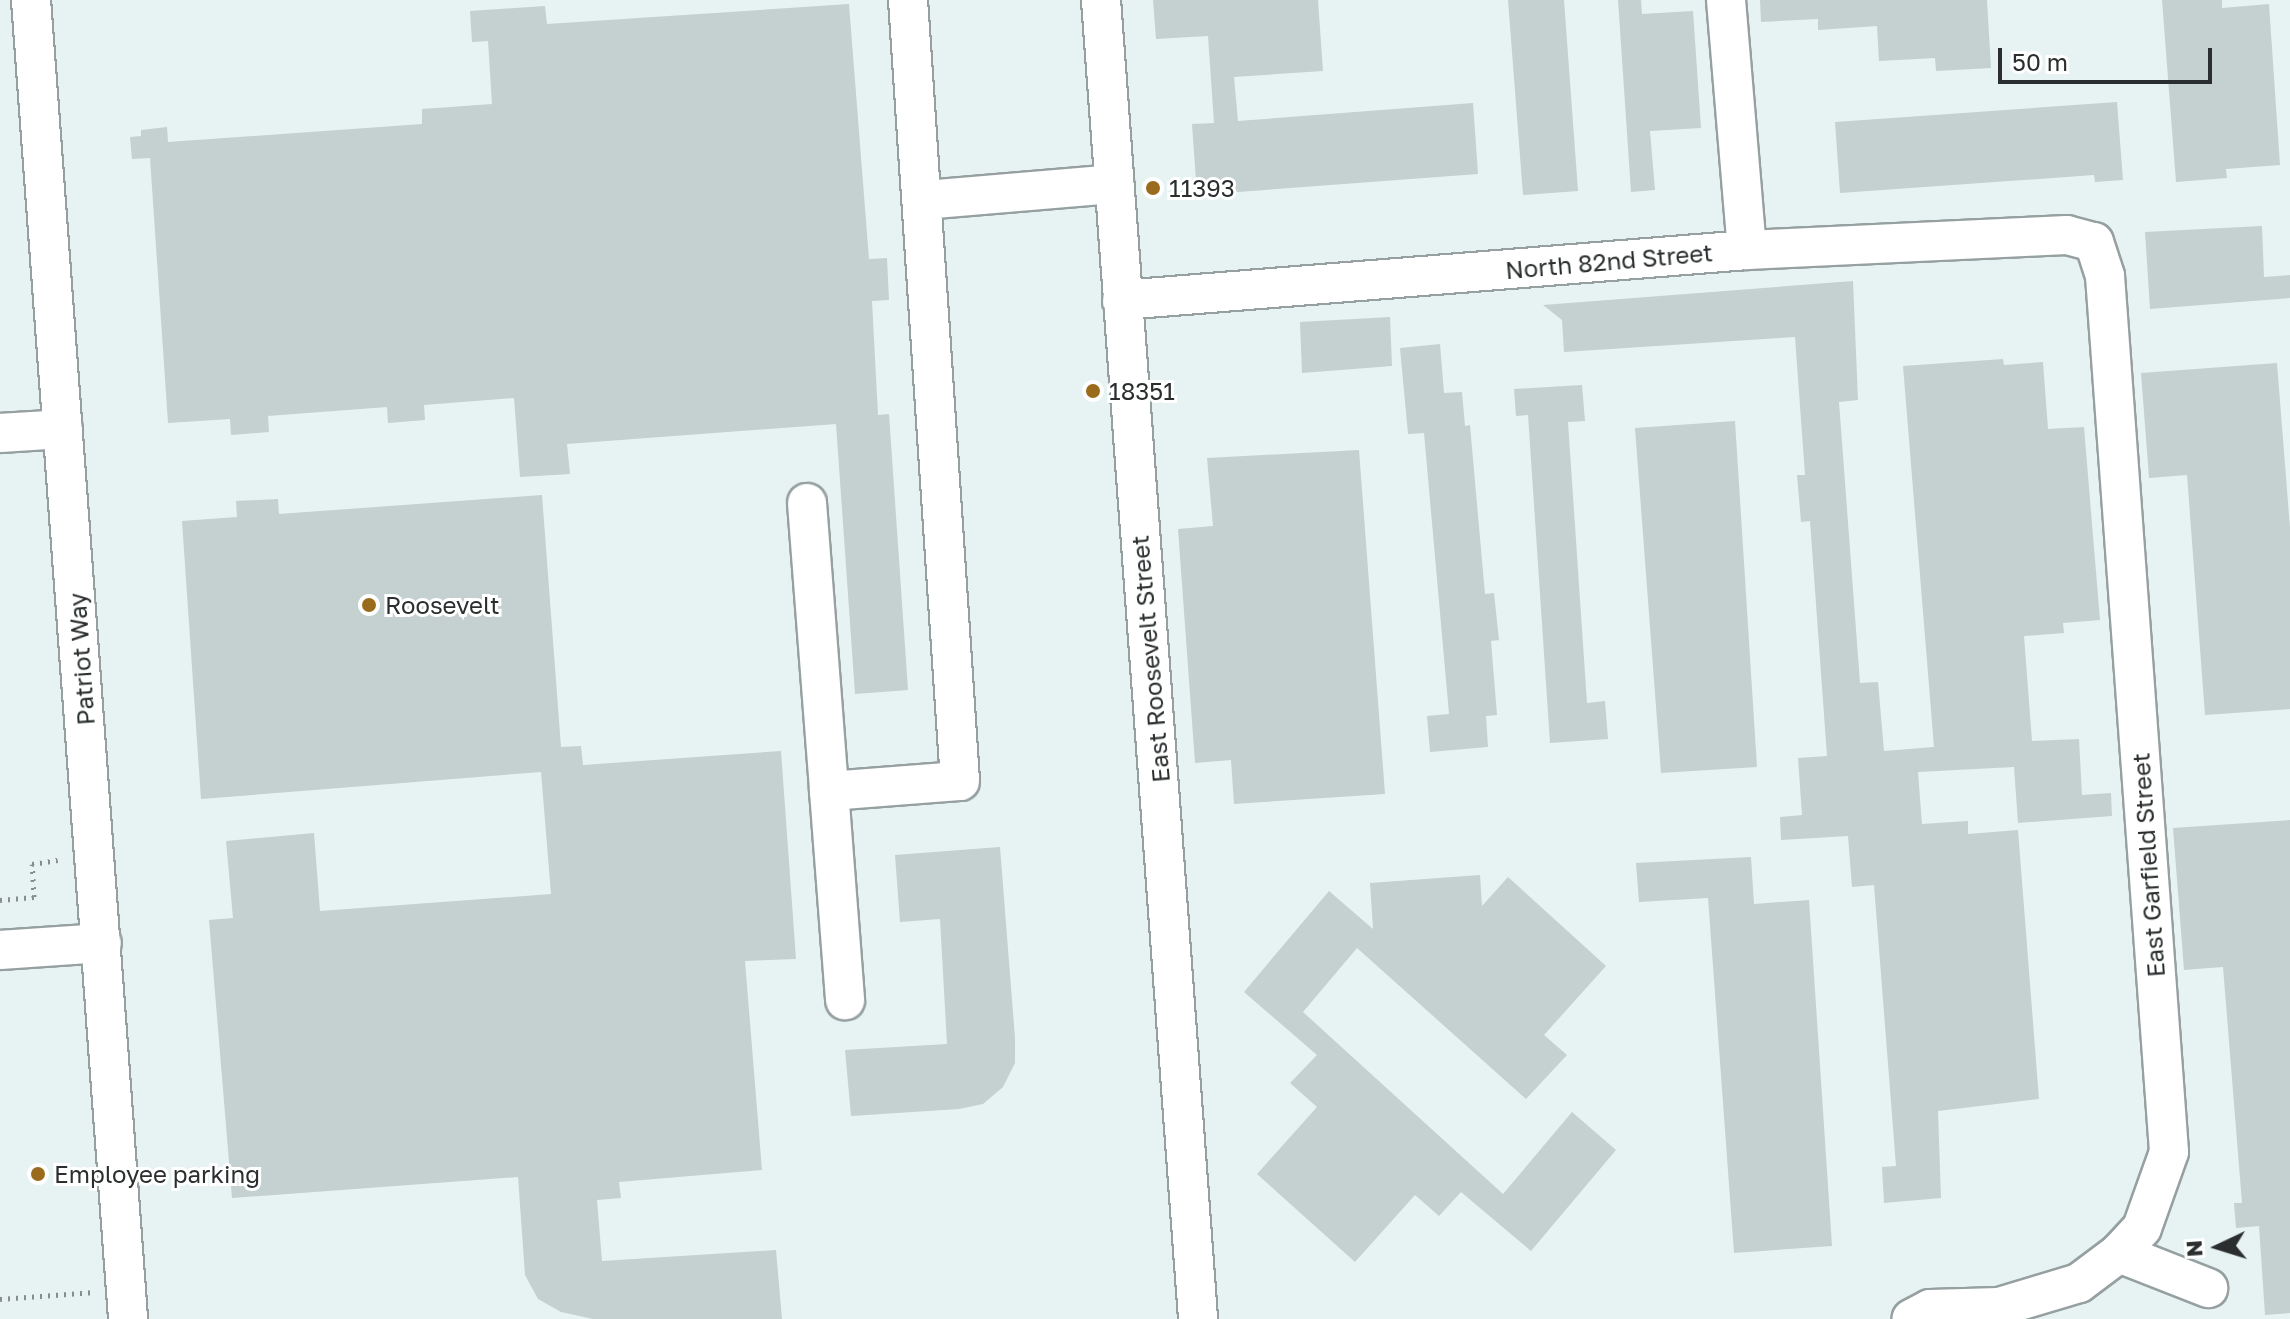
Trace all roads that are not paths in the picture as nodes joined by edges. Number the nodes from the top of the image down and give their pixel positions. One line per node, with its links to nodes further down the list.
1 (31, 0): 10 (street, Patriot Way)
2 (908, 0): 6 (street)
3 (1101, 0): 5 (street, East Roosevelt Street)
4 (1726, 0): 8 (street)
5 (1114, 184): 6 (street); 9 (street, East Roosevelt Street)
6 (924, 200): 13 (street)
7 (2094, 242): 8 (street, North 82nd Street); 17 (street, East Garfield Street)
8 (1747, 250): 9 (street, North 82nd Street)
9 (1122, 300): 20 (street, East Roosevelt Street)
10 (63, 429): 11 (street); 14 (street, Patriot Way)
11 (0, 433)
12 (807, 503): 13 (street)
13 (829, 791): 16 (street)
14 (102, 943): 15 (street); 19 (street, Patriot Way)
15 (0, 950)
16 (845, 1000)
17 (2119, 1253): 18 (street); 21 (street, East Garfield Street)
18 (2208, 1288)
19 (128, 1319)
20 (1198, 1319)
21 (1911, 1319)

